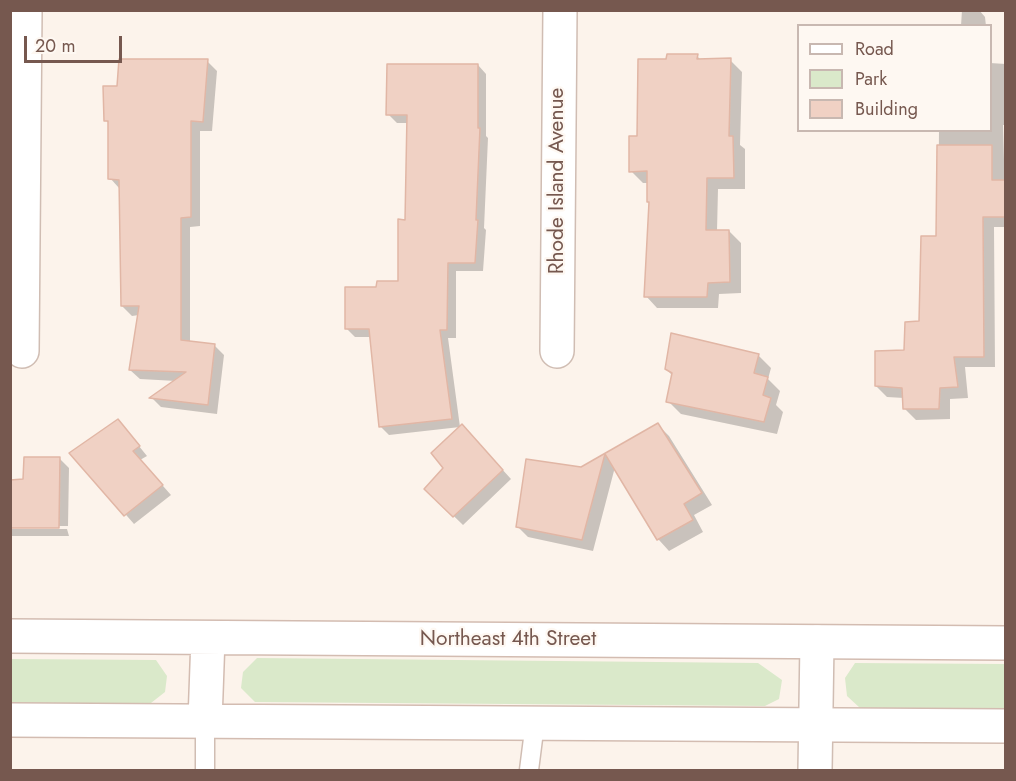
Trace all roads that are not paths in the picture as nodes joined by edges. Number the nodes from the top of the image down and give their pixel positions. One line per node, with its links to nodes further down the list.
1 (25, 10): 3 (main road)
2 (560, 10): 4 (main road, Rhode Island Avenue)
3 (22, 351)
4 (557, 351)
5 (10, 636): 6 (main road, Northeast 4th Street)
6 (208, 638): 7 (main road, Northeast 4th Street); 10 (main road)
7 (816, 642): 8 (main road, Northeast 4th Street); 12 (main road)
8 (1005, 643)
9 (10, 720): 10 (main road)
10 (205, 721): 11 (main road); 14 (lane)
11 (535, 723): 12 (main road); 15 (lane)
12 (816, 725): 13 (main road); 16 (main road)
13 (1005, 726)
14 (205, 771)
15 (529, 771)
16 (815, 771)

